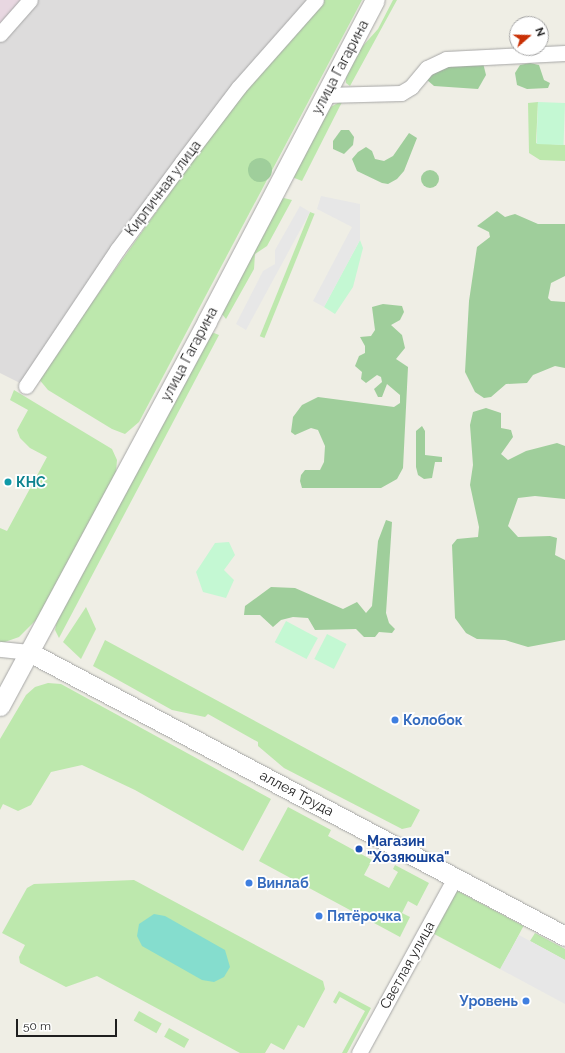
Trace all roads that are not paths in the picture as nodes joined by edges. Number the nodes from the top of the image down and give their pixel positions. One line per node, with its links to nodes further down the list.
1 (30, 0): 4 (street)
2 (316, 0): 7 (street, Кирпичная улица)
3 (375, 0): 6 (street, улица Гагарина)
4 (0, 34)
5 (565, 53): 6 (street)
6 (325, 95): 9 (street, улица Гагарина)
7 (26, 386)
8 (0, 649): 9 (street)
9 (29, 652): 10 (street, улица Гагарина); 11 (street, аллея Труда)
10 (0, 706)
11 (455, 878): 12 (street, аллея Труда); 13 (street, Светлая улица)
12 (565, 936)
13 (359, 1053)

